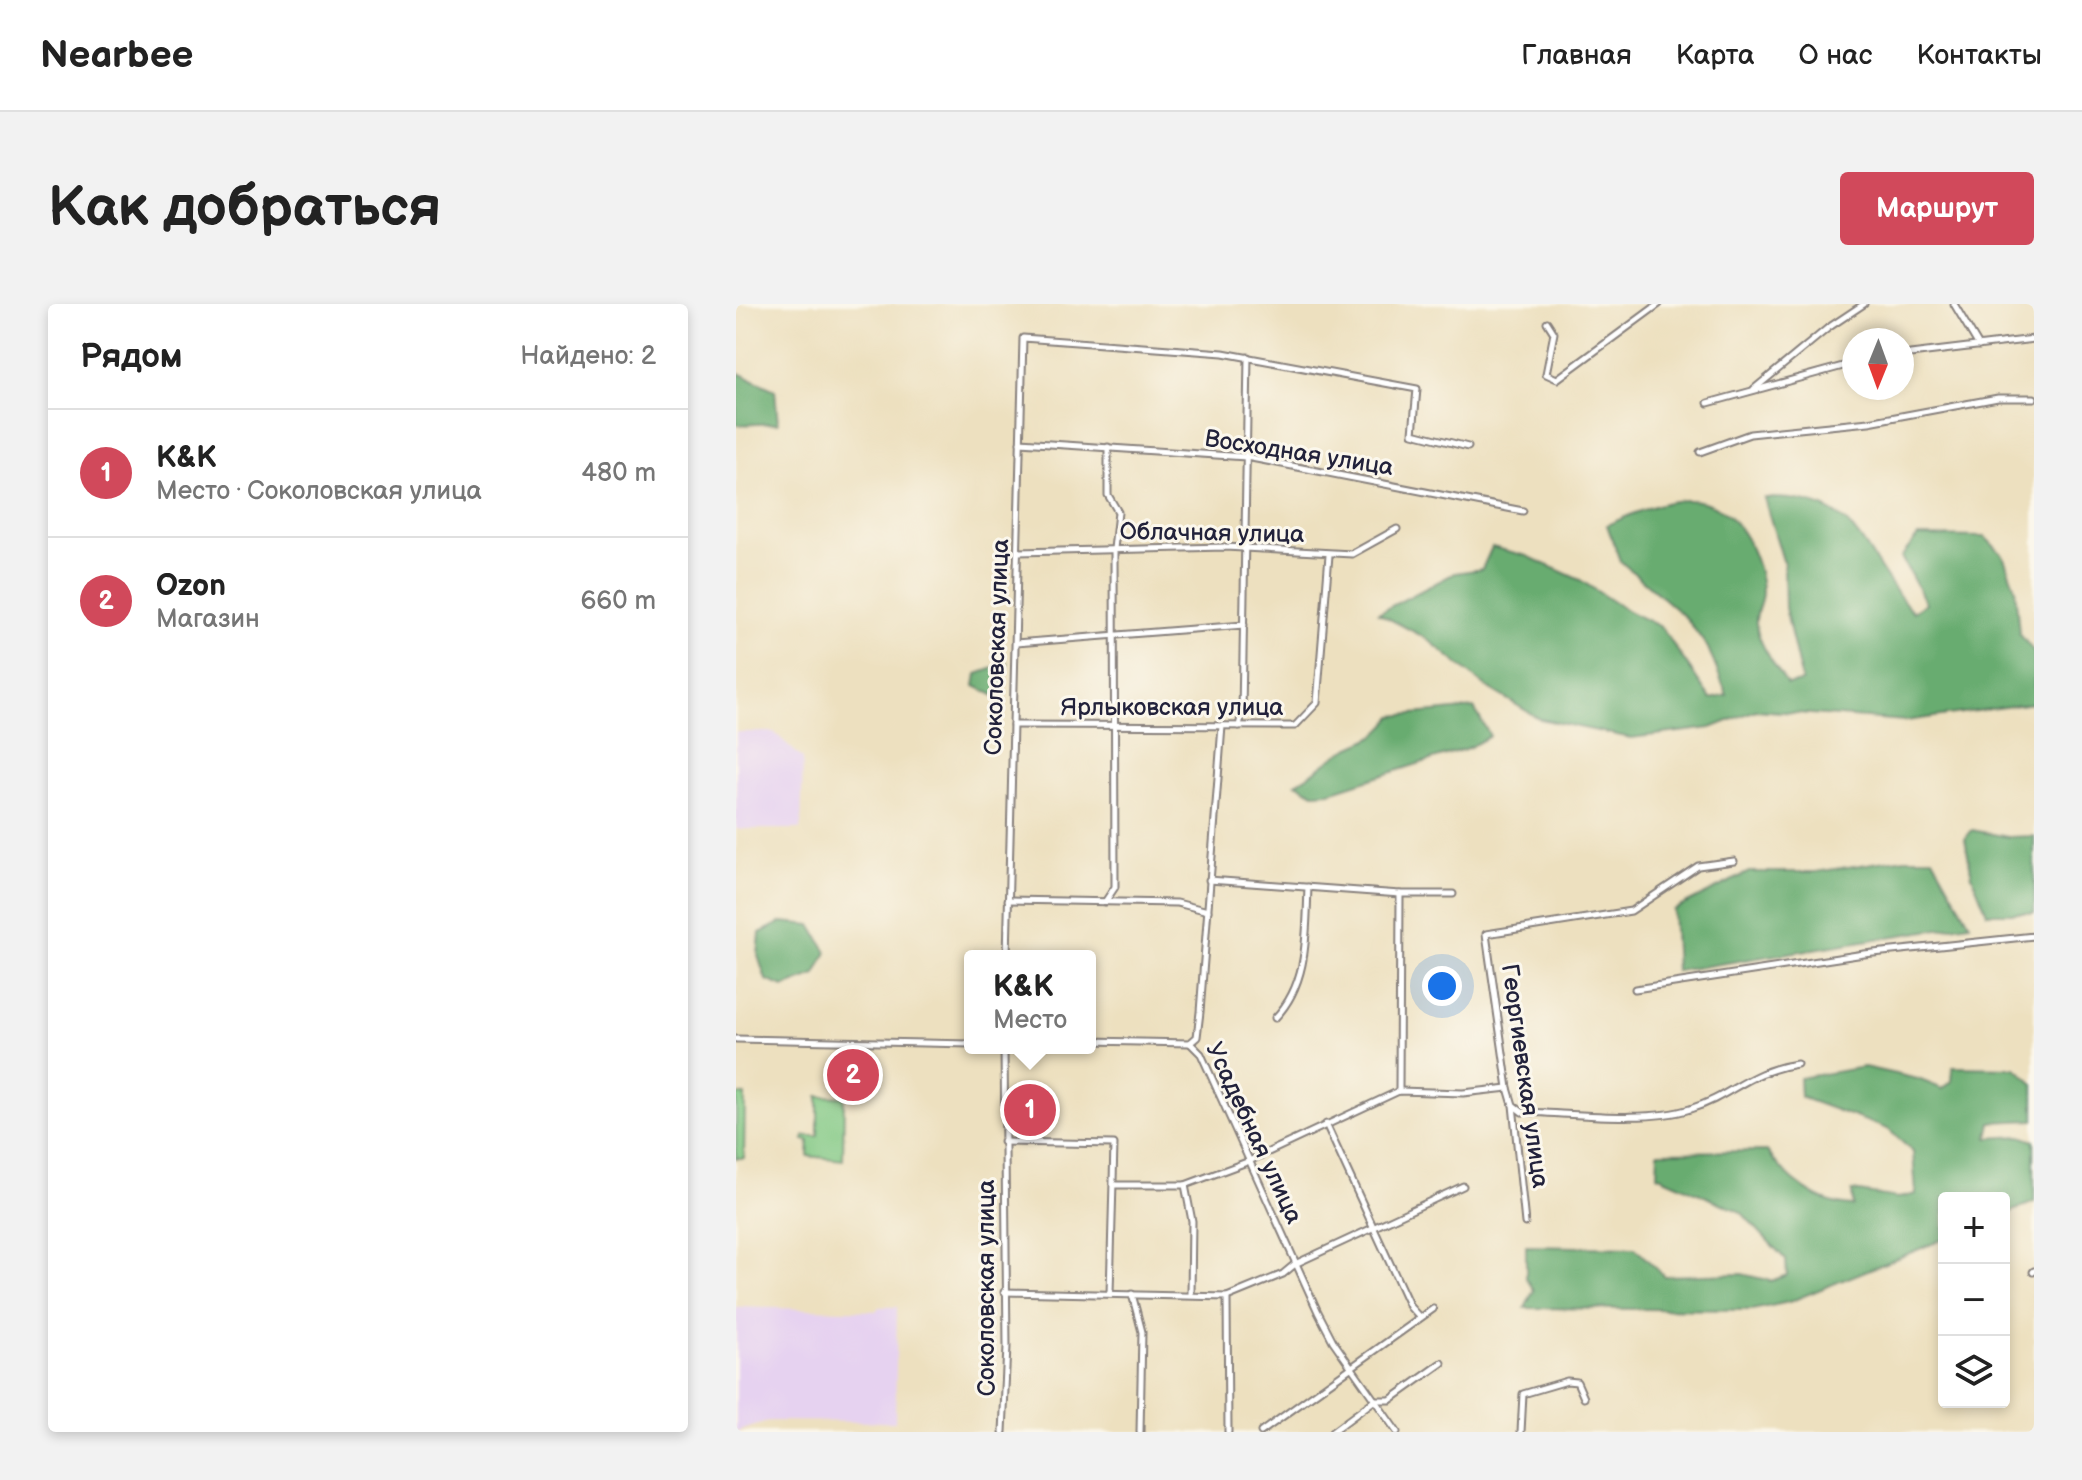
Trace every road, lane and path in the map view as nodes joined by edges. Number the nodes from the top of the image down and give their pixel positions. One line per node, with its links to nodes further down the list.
1 (1659, 304): 4 (street)
2 (1864, 304): 10 (street)
3 (1954, 304): 6 (street)
4 (1547, 322)
5 (2034, 339): 6 (street)
6 (1979, 346): 7 (street)
7 (1914, 354)
8 (1248, 357): 13 (street, Соколовская улица); 15 (street); 17 (street)
9 (1842, 366): 10 (street)
10 (1752, 391): 12 (street)
11 (2034, 398): 16 (street)
12 (1708, 403)
13 (1020, 442): 14 (street, Восходная улица); 22 (street, Соколовская улица)
14 (1108, 447): 17 (street, Восходная улица); 20 (street)
15 (1468, 447)
16 (1700, 452)
17 (1246, 457): 18 (street, Восходная улица); 21 (street)
18 (1523, 511)
19 (1397, 529): 23 (street, Облачная улица)
20 (1114, 549): 21 (street, Облачная улица); 22 (street, Облачная улица); 25 (street)
21 (1244, 549): 23 (street, Облачная улица); 24 (street)
22 (1018, 552): 26 (street, Соколовская улица)
23 (1329, 555): 30 (street, Ярлыковская улица)
24 (1244, 625): 25 (street); 30 (street)
25 (1115, 635): 26 (street); 28 (street)
26 (1016, 643): 27 (street, Соколовская улица)
27 (1013, 725): 28 (street, Ярлыковская улица); 36 (street, Соколовская улица)
28 (1116, 725): 29 (street, Ярлыковская улица); 37 (street)
29 (1222, 726): 30 (street, Ярлыковская улица); 32 (street, Усадебная улица)
30 (1239, 726)
31 (1734, 861): 49 (street, Георгиевская улица)
32 (1209, 880): 33 (street); 38 (street, Усадебная улица)
33 (1308, 887): 34 (street); 42 (street)
34 (1400, 894): 35 (street); 50 (street)
35 (1453, 894)
36 (1008, 900): 37 (street); 40 (street, Соколовская улица)
37 (1105, 902): 38 (street)
38 (1208, 911): 45 (street, Усадебная улица)
39 (2034, 936): 41 (street)
40 (1007, 950)
41 (1635, 989)
42 (1275, 1018)
43 (736, 1039): 46 (street)
44 (1096, 1041): 45 (street)
45 (1190, 1043): 54 (street, Усадебная улица)
46 (964, 1044)
47 (1004, 1054): 53 (street, Соколовская улица)
48 (1797, 1064): 51 (street)
49 (1508, 1088): 50 (street); 51 (street, Георгиевская улица)
50 (1399, 1091): 52 (street)
51 (1513, 1105): 58 (street, Георгиевская улица)
52 (1326, 1124): 54 (street); 59 (street)
53 (1003, 1142): 55 (street); 61 (street, Соколовская улица)
54 (1247, 1162): 56 (street); 60 (street, Усадебная улица)
55 (1114, 1185): 56 (street); 62 (street)
56 (1185, 1185): 64 (street)
57 (1463, 1186): 59 (street)
58 (1525, 1223)
59 (1374, 1228): 60 (street); 67 (street)
60 (1295, 1264): 65 (street); 69 (street, Усадебная улица)
61 (1004, 1292): 62 (street); 72 (street, Соколовская улица)
62 (1110, 1294): 63 (street)
63 (1132, 1294): 64 (street); 73 (street)
64 (1191, 1295): 65 (street)
65 (1227, 1297): 74 (street)
66 (1433, 1309): 67 (street)
67 (1420, 1318): 69 (street)
68 (1442, 1363): 71 (street)
69 (1352, 1369): 71 (street, Усадебная улица); 75 (street)
70 (1584, 1398): 78 (street)
71 (1375, 1400): 76 (street); 77 (street, Усадебная улица)
72 (1003, 1432)
73 (1140, 1432)
74 (1228, 1432)
75 (1261, 1432)
76 (1332, 1432)
77 (1397, 1432)
78 (1521, 1432)

